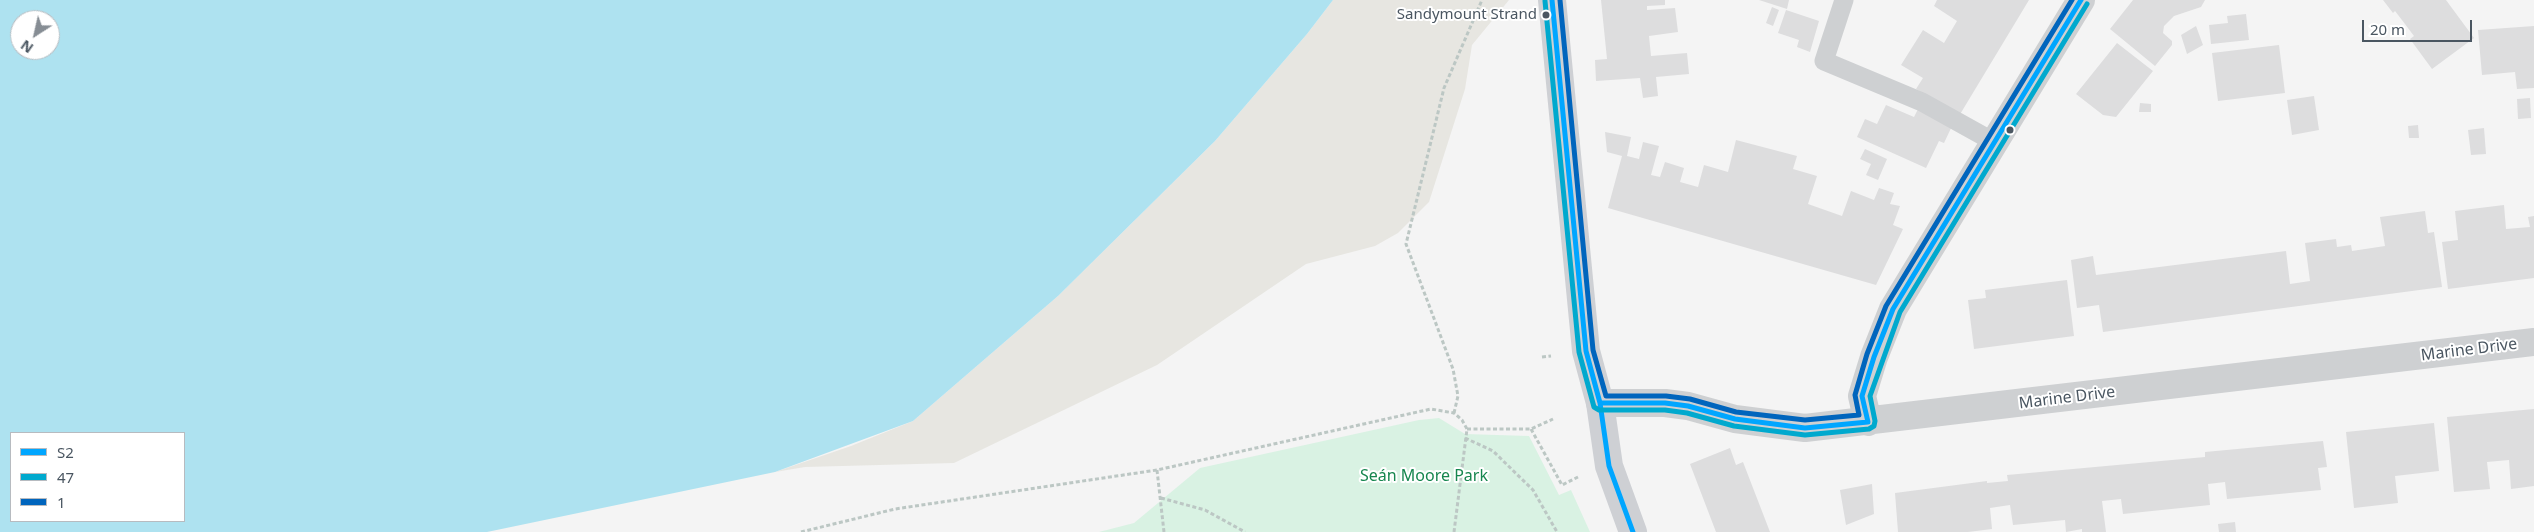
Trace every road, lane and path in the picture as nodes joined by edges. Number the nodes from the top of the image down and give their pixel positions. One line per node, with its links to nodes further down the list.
1 (1482, 0): 10 (path)
2 (1552, 0): 9 (main road)
3 (1844, 0): 5 (lane)
4 (2081, 0): 5 (street)
5 (1994, 142): 12 (street)
6 (2534, 342): 12 (street, Marine Drive)
7 (1551, 356): 8 (path)
8 (1542, 357)
9 (1600, 403): 12 (street, Marine Drive); 24 (main road)
10 (1454, 413): 13 (path); 16 (path)
11 (1554, 419): 14 (path)
12 (1868, 422)
13 (1466, 429): 14 (path); 15 (path)
14 (1531, 429): 17 (path)
15 (1465, 438): 22 (path); 23 (path)
16 (1157, 470): 18 (path); 19 (path)
17 (1581, 476)
18 (1161, 498): 20 (path); 21 (path)
19 (801, 532)
20 (1164, 532)
21 (1245, 532)
22 (1454, 532)
23 (1557, 532)
24 (1633, 532)

